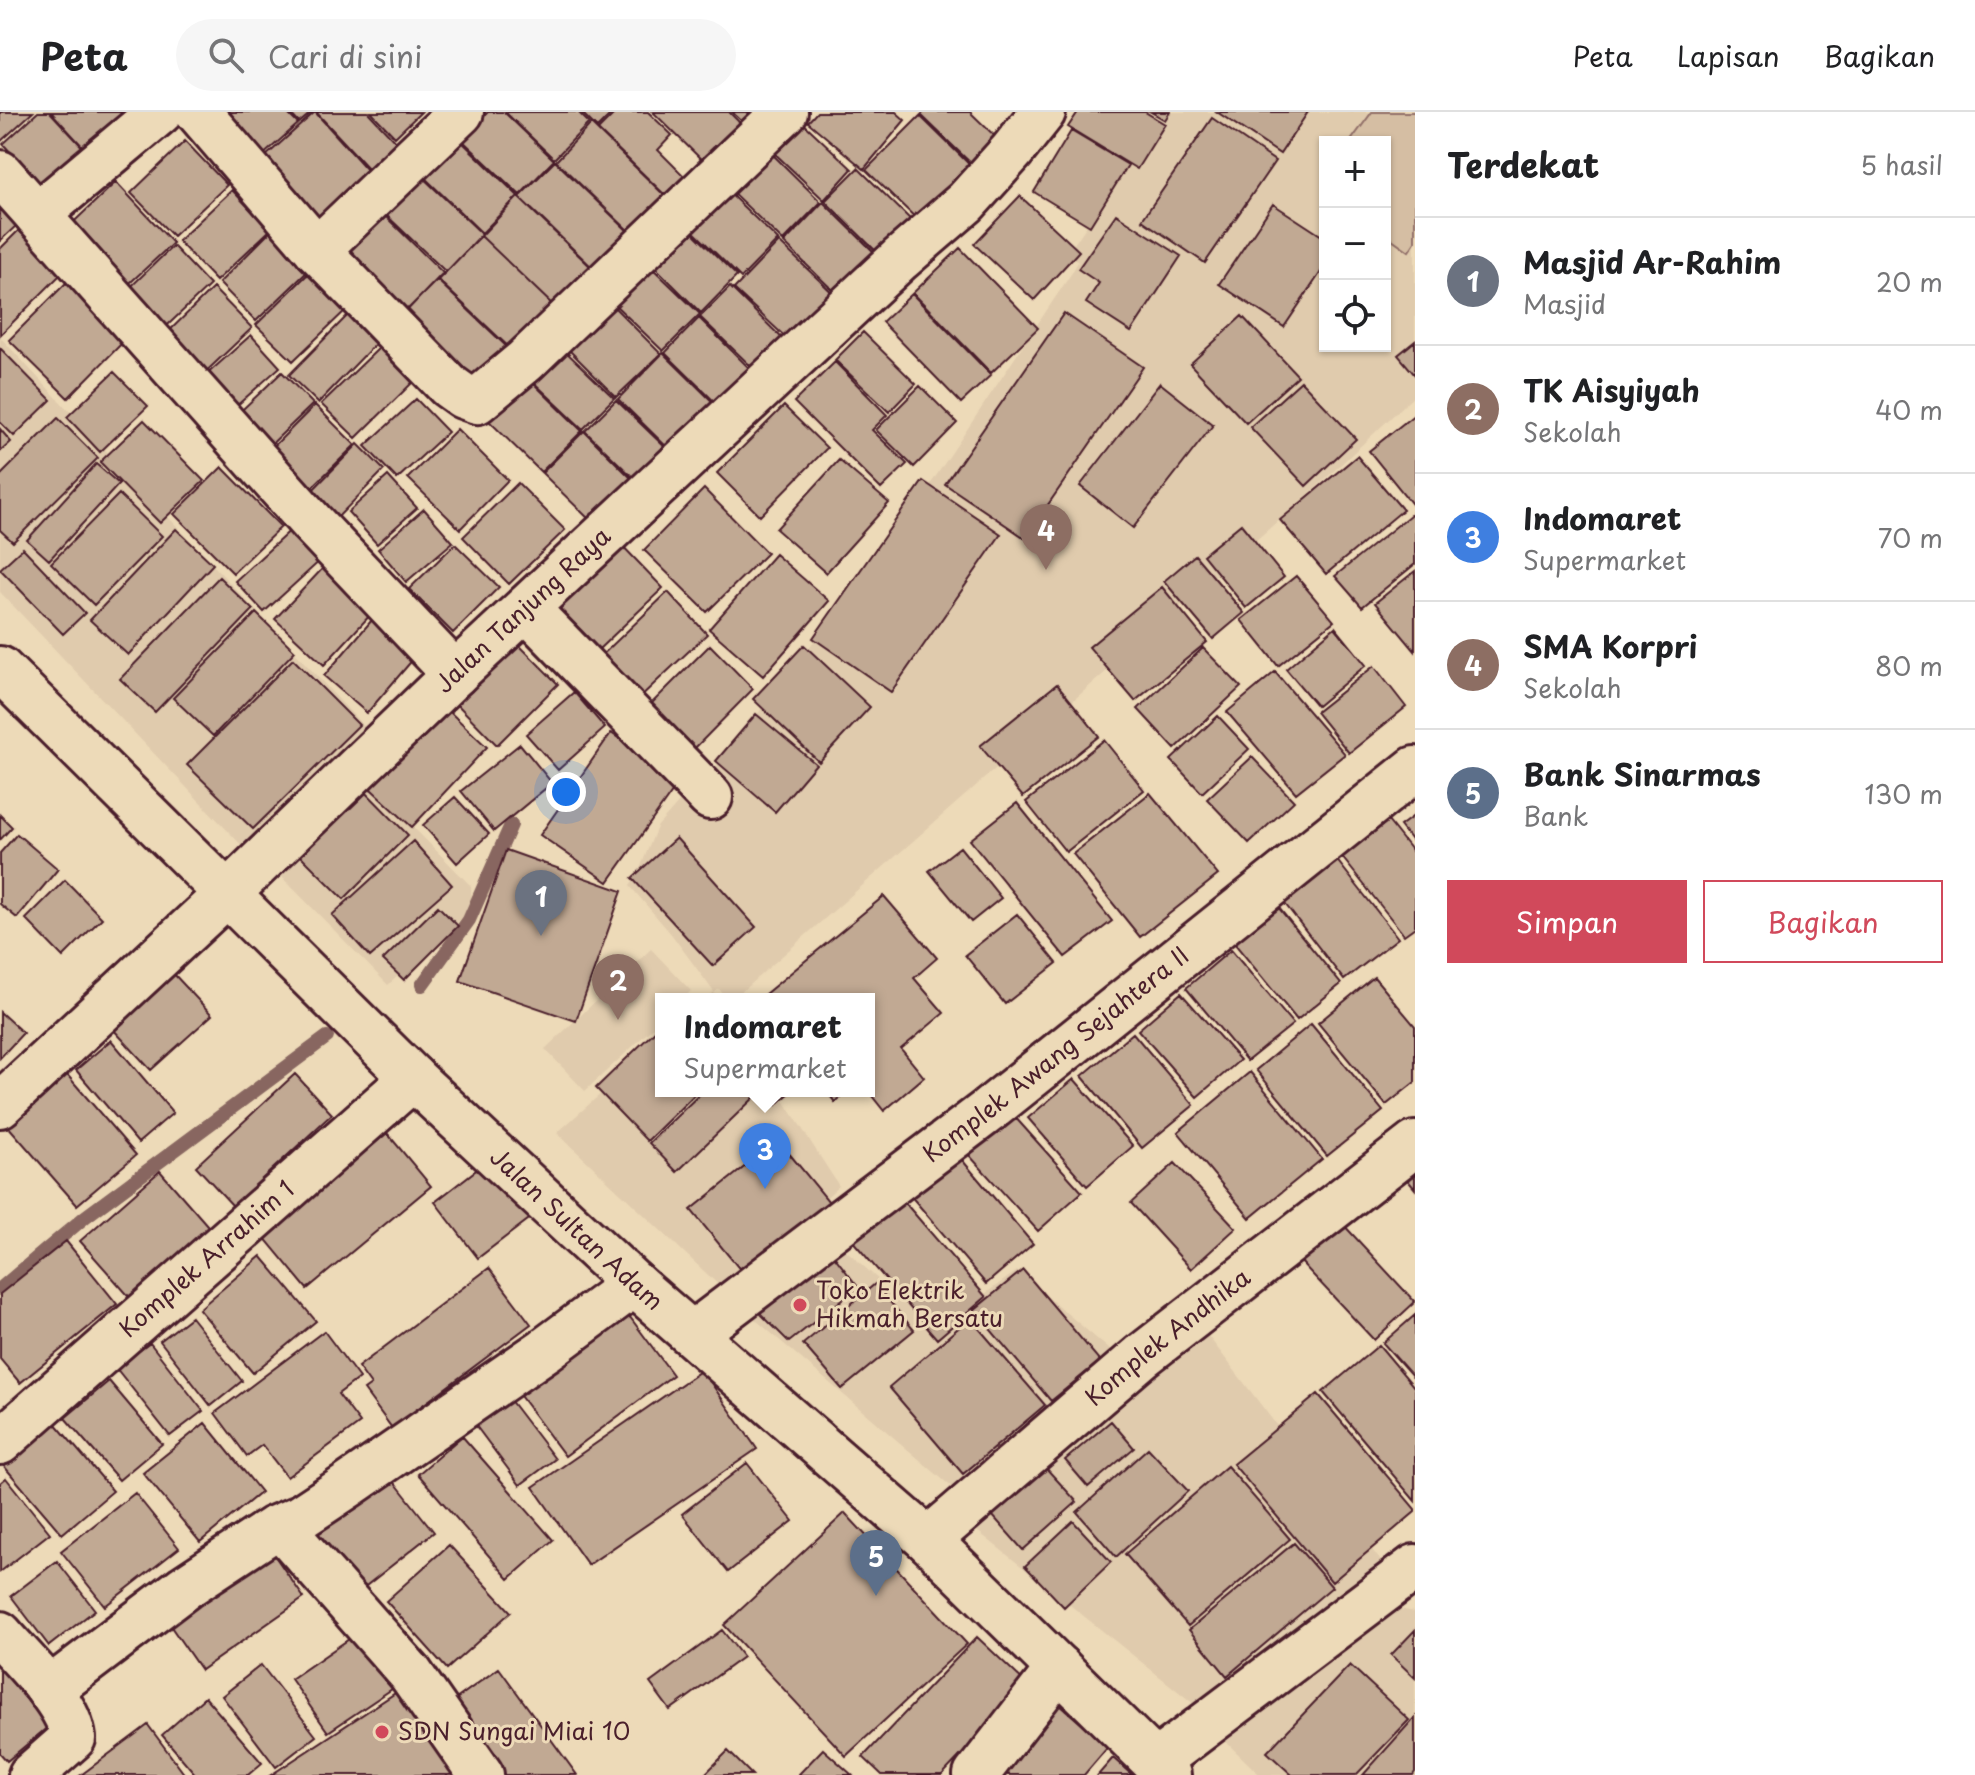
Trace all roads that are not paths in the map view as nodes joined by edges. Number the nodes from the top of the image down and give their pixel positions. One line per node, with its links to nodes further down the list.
1 (160, 112): 7 (street)
2 (198, 112): 8 (street)
3 (461, 112): 8 (street)
4 (785, 112): 8 (street)
5 (1043, 112): 9 (street, Jalan Tanjung Raya)
6 (0, 173): 7 (street)
7 (37, 215): 11 (street)
8 (317, 250)
9 (527, 609): 11 (street, Jalan Tanjung Raya); 13 (street)
10 (0, 669): 14 (street, Jalan Sultan Adam)
11 (455, 674): 14 (street, Jalan Tanjung Raya)
12 (1415, 769): 19 (street, Komplek Awang Sejahtera II)
13 (710, 797)
14 (228, 893): 15 (street, Jalan Sultan Adam); 16 (street, Jalan Tanjung Raya)
15 (413, 1078): 18 (street, Jalan Sultan Adam); 20 (street, Komplek Arrahim 1)
16 (0, 1105)
17 (1415, 1144): 22 (street, Komplek Andhika)
18 (634, 1284): 19 (street, Jalan Sultan Adam); 21 (street)
19 (693, 1334): 22 (street, Jalan Sultan Adam)
20 (0, 1442)
21 (281, 1527): 28 (street); 31 (street)
22 (928, 1540): 27 (street, Jalan Sultan Adam)
23 (1415, 1567): 24 (street)
24 (1369, 1601): 25 (street); 29 (street)
25 (1415, 1612)
26 (0, 1634): 28 (street)
27 (1059, 1668): 29 (street, Jalan Sultan Adam); 32 (street)
28 (49, 1690): 30 (street)
29 (1162, 1769)
30 (31, 1775)
31 (481, 1775)
32 (976, 1775)

